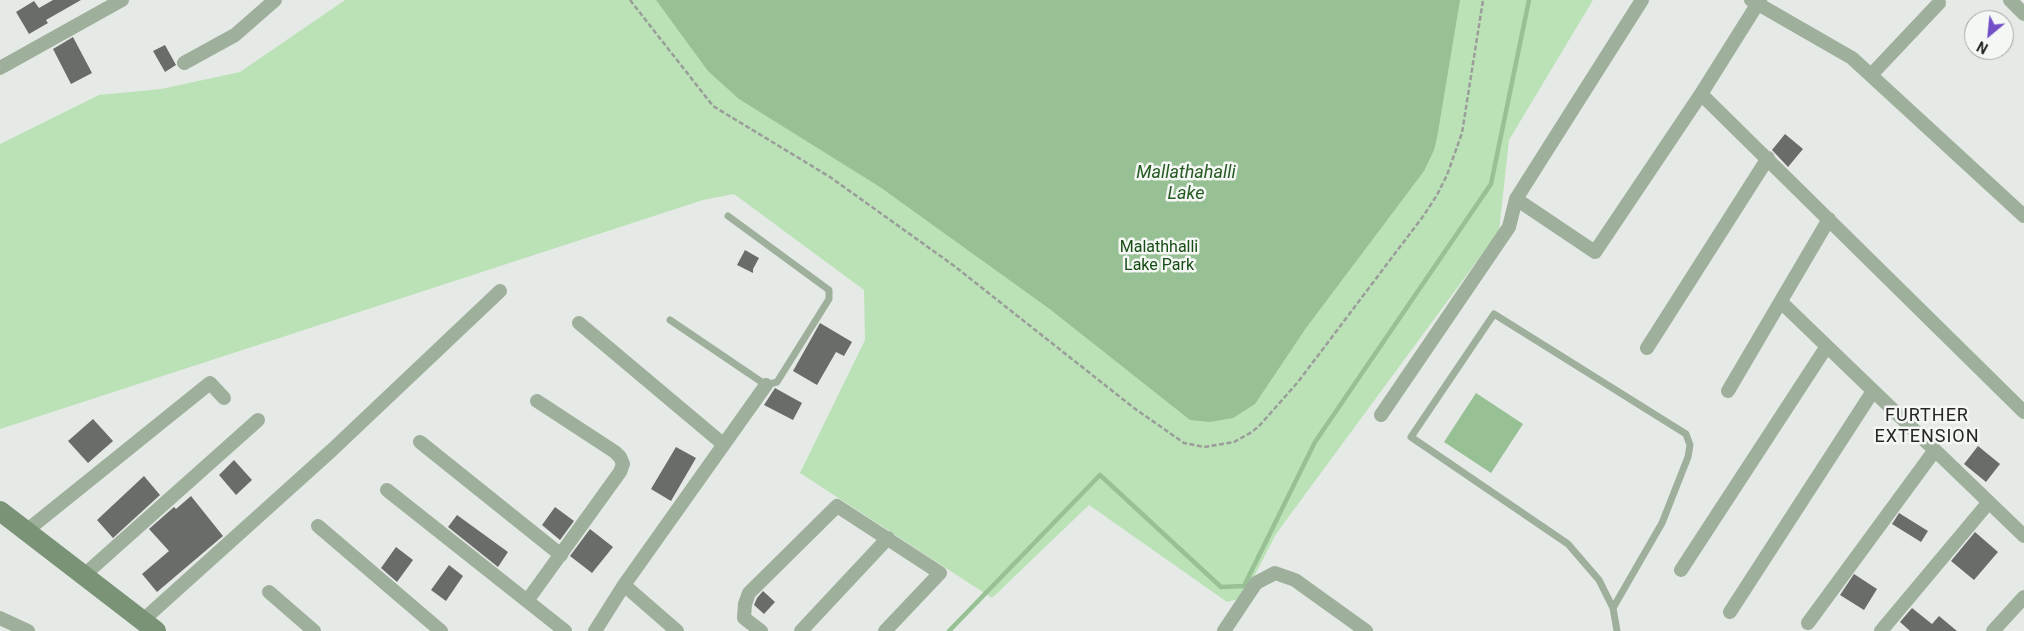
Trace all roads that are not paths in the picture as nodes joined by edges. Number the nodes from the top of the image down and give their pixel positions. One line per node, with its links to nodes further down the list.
1 (122, 0): 9 (street)
2 (275, 0): 8 (street)
3 (1642, 0): 13 (street)
4 (2010, 0): 7 (street)
5 (1756, 1): 10 (street); 11 (street)
6 (1938, 3): 10 (street)
7 (2024, 14)
8 (184, 63)
9 (0, 68)
10 (1871, 75): 15 (street)
11 (1701, 94): 12 (street); 13 (street)
12 (1768, 158): 16 (street); 22 (street)
13 (1516, 199): 29 (street)
14 (728, 216): 23 (lane)
15 (2024, 216)
16 (1829, 219): 18 (street); 28 (street)
17 (500, 291): 52 (street)
18 (1781, 302): 21 (street); 24 (street)
19 (670, 320): 23 (lane)
20 (579, 324): 32 (street)
21 (1827, 346): 25 (street); 42 (street)
22 (1647, 348)
23 (766, 385): 32 (street)
24 (1728, 391)
25 (1873, 391): 33 (street); 49 (street)
26 (224, 398): 38 (street)
27 (537, 401): 41 (street)
28 (2024, 412)
29 (1381, 415)
30 (258, 420): 43 (street)
31 (420, 442): 41 (street)
32 (723, 444): 44 (street)
33 (1935, 450): 35 (street); 51 (street)
34 (387, 490): 47 (street)
35 (1989, 502): 39 (street); 65 (street)
36 (0, 512): 38 (main road)
37 (318, 526): 57 (street)
38 (25, 532): 43 (main road)
39 (2024, 536)
40 (888, 538): 60 (street); 61 (street); 62 (street)
41 (561, 555): 47 (street)
42 (1681, 570)
43 (83, 576): 52 (main road)
44 (624, 585): 58 (street); 59 (street)
45 (269, 592): 56 (street)
46 (2024, 597): 66 (street)
47 (527, 601): 54 (street)
48 (1613, 608): 48 (lane); 64 (lane)
49 (1730, 612)
50 (0, 618): 55 (street)
51 (1808, 623)
52 (149, 626)
53 (1226, 627): 63 (street)
54 (562, 630)
55 (28, 631)
56 (314, 631)
57 (441, 631)
58 (595, 631)
59 (678, 631)
60 (761, 631)
61 (801, 631)
62 (885, 631)
63 (1366, 631)
64 (1617, 631)
65 (1881, 631)
66 (1993, 631)

